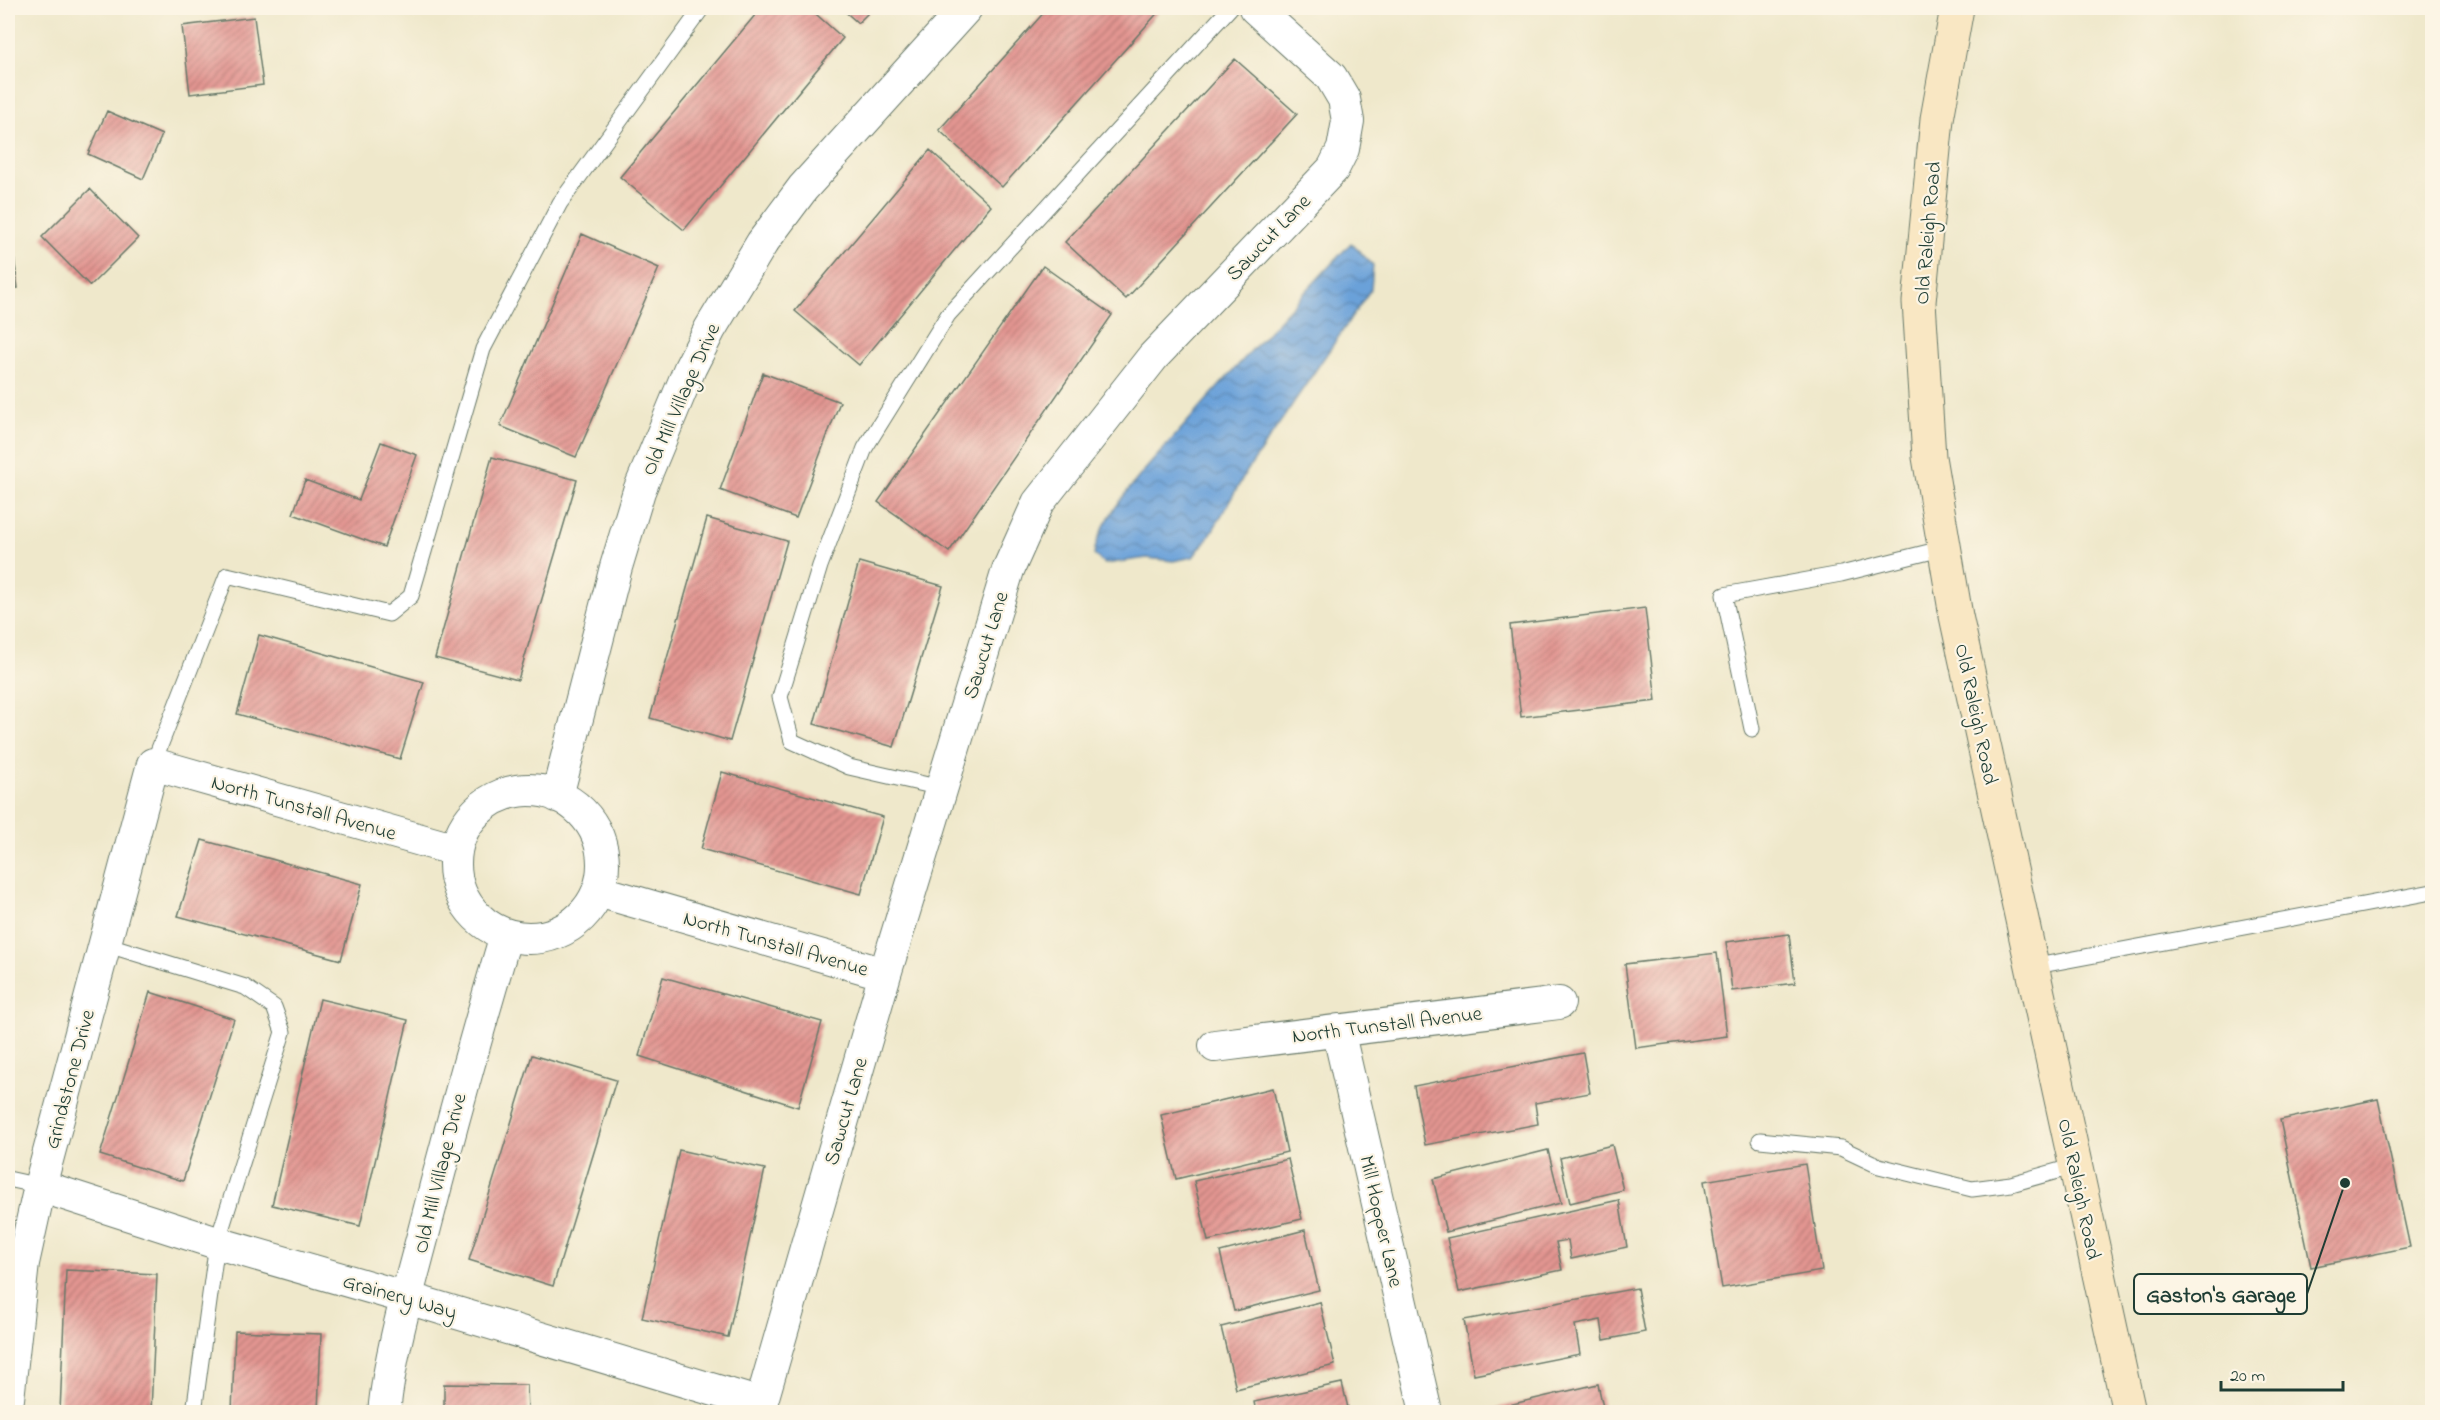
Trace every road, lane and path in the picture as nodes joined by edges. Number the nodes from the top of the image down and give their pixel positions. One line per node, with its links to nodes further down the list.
1 (702, 8): 8 (lane)
2 (966, 8): 10 (street, Old Mill Village Drive)
3 (1230, 8): 9 (lane)
4 (1255, 8): 9 (street, Sawcut Lane)
5 (1957, 8): 6 (street, Old Raleigh Road)
6 (1945, 548): 7 (lane); 16 (street, Old Raleigh Road)
7 (1752, 729)
8 (153, 764): 11 (street, North Tunstall Avenue); 15 (street, Grindstone Drive)
9 (941, 788): 17 (street, Sawcut Lane)
10 (557, 796): 11 (street); 12 (street)
11 (456, 850): 14 (street)
12 (598, 891): 14 (street); 17 (street, North Tunstall Avenue)
13 (2433, 892): 16 (lane)
14 (506, 935): 26 (street, Old Mill Village Drive)
15 (105, 944): 24 (street, Grindstone Drive); 25 (lane)
16 (2031, 967): 22 (street, Old Raleigh Road)
17 (885, 974): 28 (street, Sawcut Lane)
18 (1560, 1003): 19 (street, North Tunstall Avenue)
19 (1338, 1030): 20 (street, North Tunstall Avenue); 31 (street, Mill Hopper Lane)
20 (1215, 1046)
21 (1760, 1140): 22 (lane)
22 (2075, 1166): 32 (street, Old Raleigh Road)
23 (8, 1179): 24 (lane)
24 (40, 1185): 25 (street, Grainery Way); 27 (street, Grindstone Drive)
25 (217, 1244): 26 (street, Grainery Way); 29 (lane)
26 (407, 1298): 28 (street, Grainery Way); 30 (street, Old Mill Village Drive)
27 (8, 1399)
28 (760, 1408)
29 (194, 1413)
30 (384, 1413)
31 (1426, 1413)
32 (2129, 1413)

